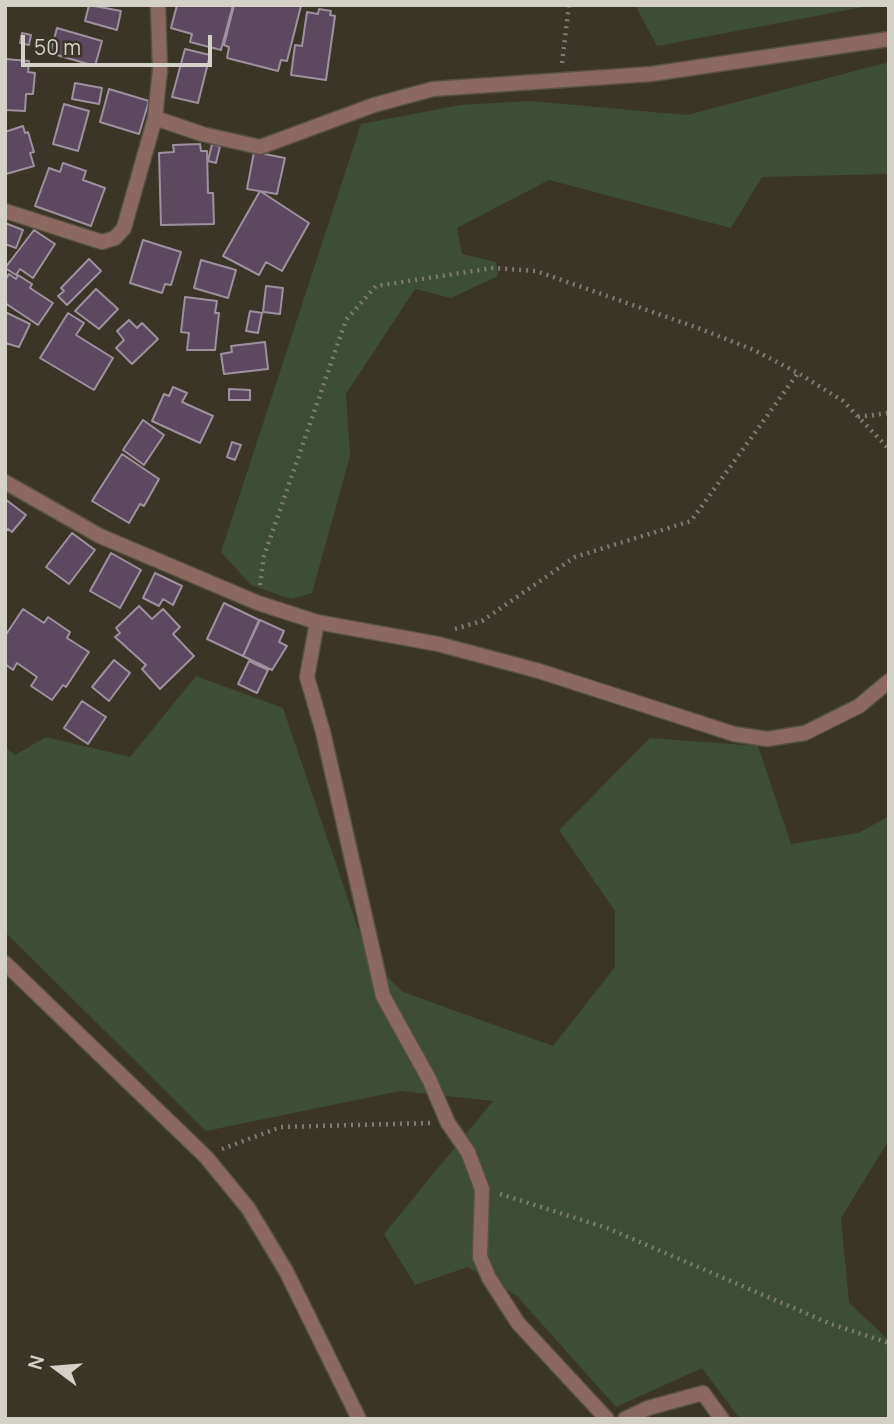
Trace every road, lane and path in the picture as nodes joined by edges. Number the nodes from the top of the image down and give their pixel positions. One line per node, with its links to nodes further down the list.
1 (158, 5): 5 (street)
2 (569, 5): 4 (path)
3 (889, 38): 4 (street)
4 (559, 81): 5 (street)
5 (155, 118): 6 (street)
6 (5, 212)
7 (798, 373): 9 (path); 12 (path); 14 (path)
8 (889, 413): 9 (path)
9 (859, 417): 10 (path)
10 (889, 449)
11 (5, 482): 12 (street)
12 (258, 603): 13 (street)
13 (317, 622): 14 (street); 17 (street)
14 (417, 640): 15 (street)
15 (889, 681)
16 (5, 963): 18 (street)
17 (448, 1123): 18 (path); 19 (street)
18 (206, 1157): 21 (street)
19 (482, 1189): 20 (path); 22 (street)
20 (889, 1343)
21 (359, 1419)
22 (607, 1419)
23 (625, 1419): 24 (street)
24 (722, 1419)

